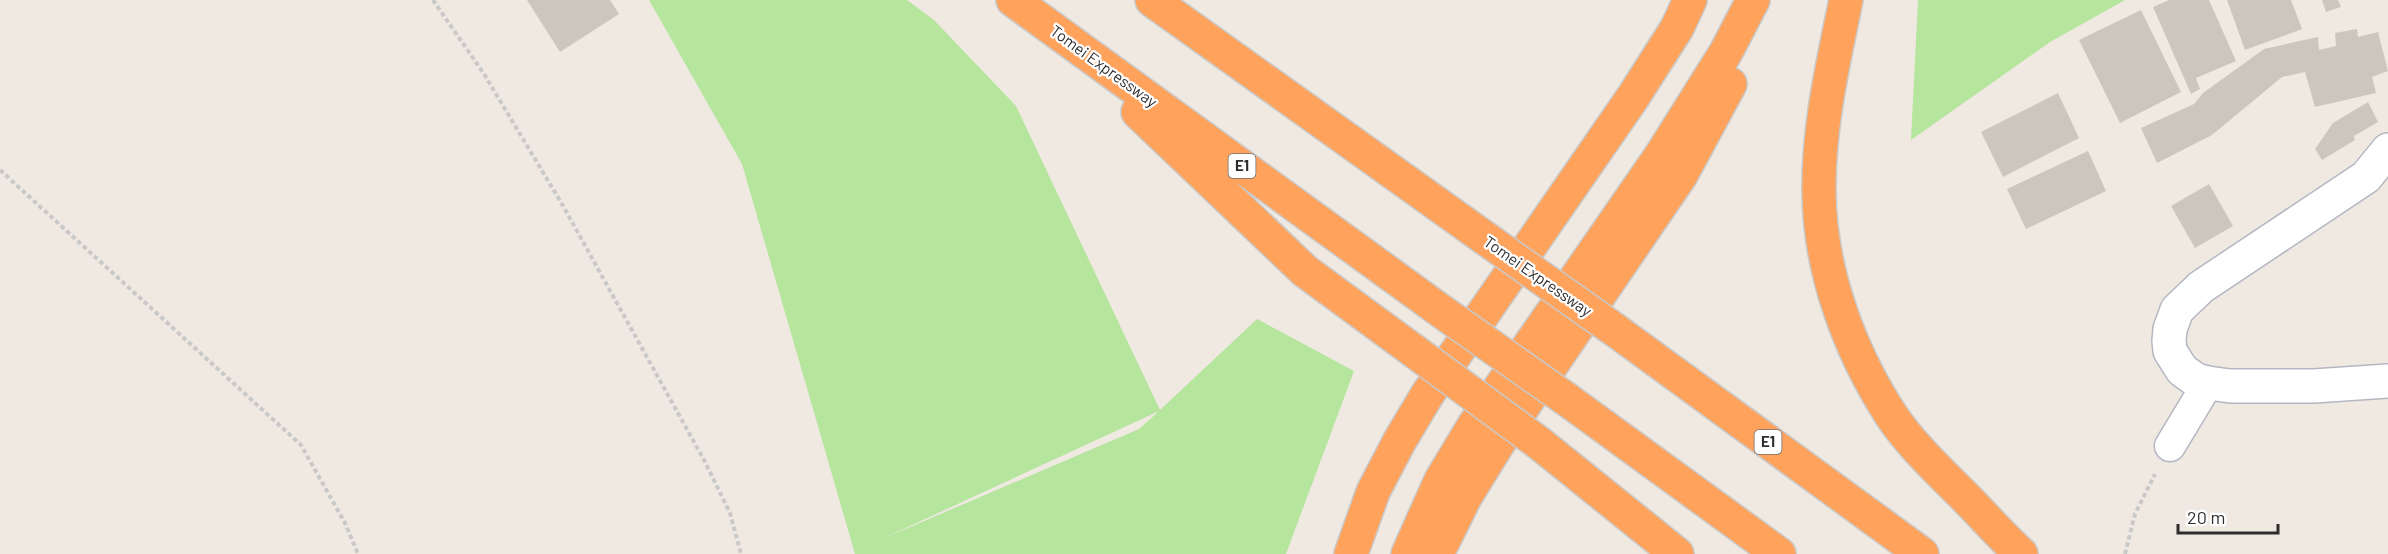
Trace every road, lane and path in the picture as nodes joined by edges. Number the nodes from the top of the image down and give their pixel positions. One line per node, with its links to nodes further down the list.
1 (433, 0): 15 (path)
2 (1013, 0): 8 (highway, Tomei Expressway / E1)
3 (1152, 0): 21 (highway, Tomei Expressway / E1, bridge)
4 (1690, 0): 16 (highway)
5 (1753, 0): 17 (highway)
6 (1767, 0): 18 (highway)
7 (1846, 0): 22 (highway)
8 (1043, 21): 19 (highway, bridge); 20 (highway, Tomei Expressway / E1, bridge)
9 (2388, 150): 12 (street)
10 (0, 170): 14 (path)
11 (2388, 381): 12 (street)
12 (2208, 383): 13 (street)
13 (2170, 446): 23 (path)
14 (358, 554)
15 (741, 554)
16 (1351, 554)
17 (1408, 554)
18 (1437, 554)
19 (1677, 554)
20 (1779, 554)
21 (1922, 554)
22 (2021, 554)
23 (2125, 554)

